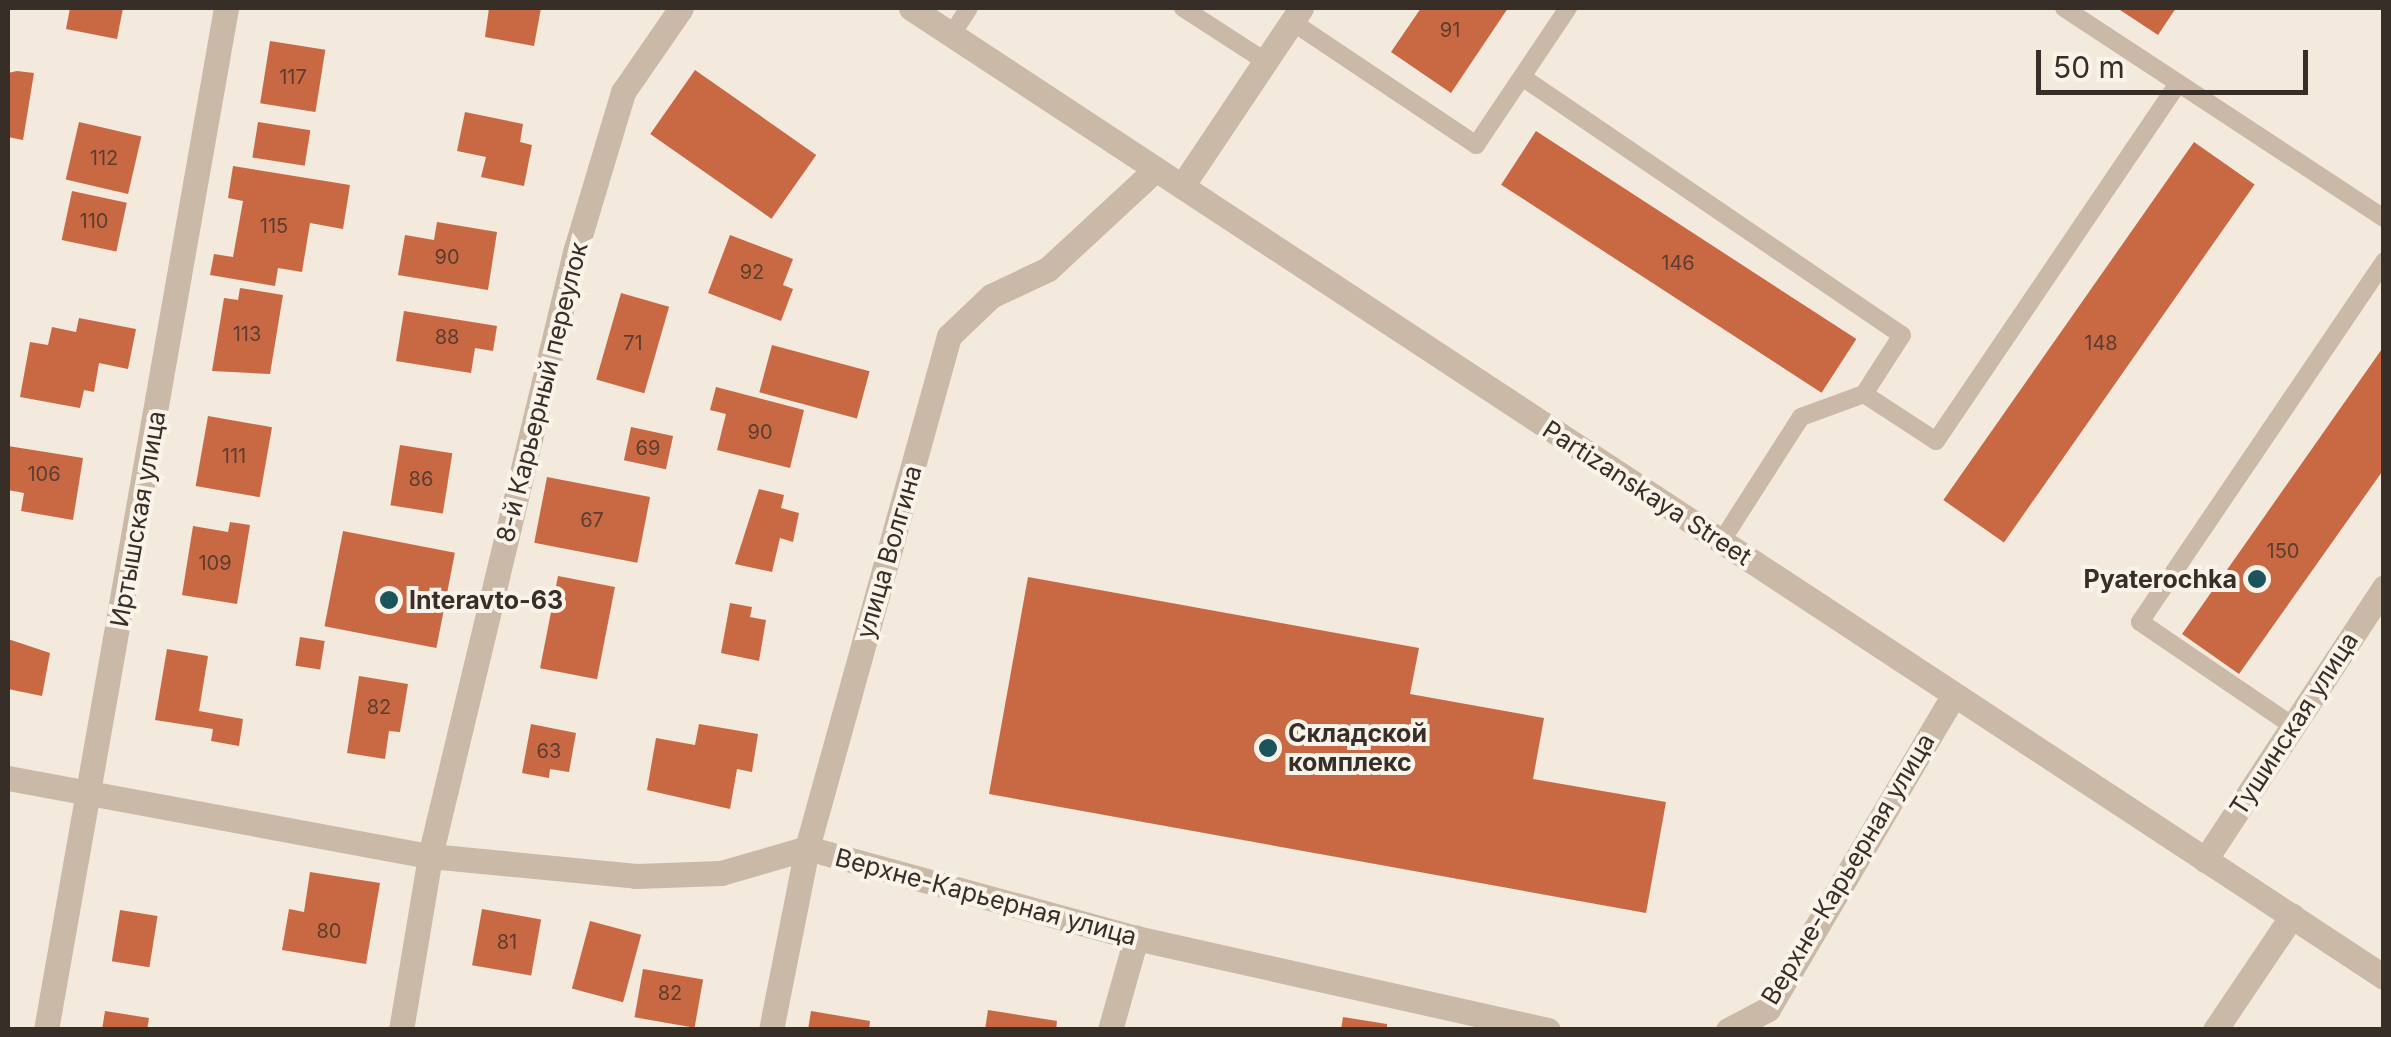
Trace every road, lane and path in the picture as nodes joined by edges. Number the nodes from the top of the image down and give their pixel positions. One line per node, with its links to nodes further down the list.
1 (226, 8): 23 (street, Иртышская улица)
2 (681, 8): 25 (street, 8-й Карьерный переулок)
3 (911, 8): 9 (street, Partizanskaya Street)
4 (969, 8): 9 (lane)
5 (1184, 8): 10 (lane)
6 (1568, 8): 11 (lane)
7 (2064, 8): 12 (lane)
8 (1296, 14): 10 (street); 11 (lane)
9 (952, 34): 13 (street, Partizanskaya Street)
10 (1265, 61): 14 (street)
11 (1522, 77): 17 (lane)
12 (2178, 84): 15 (lane); 17 (lane)
13 (1156, 170): 14 (street, Partizanskaya Street); 24 (street, улица Волгина)
14 (1182, 186): 18 (street, Partizanskaya Street)
15 (2384, 218)
16 (2384, 261): 21 (lane)
17 (1864, 394): 18 (lane)
18 (1721, 542): 20 (street, Partizanskaya Street)
19 (2384, 588): 21 (street, Тушинская улица)
20 (1954, 695): 26 (street, Partizanskaya Street); 35 (street, Верхне-Карьерная улица)
21 (2293, 726): 26 (street, Тушинская улица)
22 (8, 778): 23 (street, Верхне-Карьерная улица)
23 (91, 789): 25 (street, Верхне-Карьерная улица); 30 (street, Иртышская улица)
24 (806, 848): 25 (street, Верхне-Карьерная улица); 28 (street, Верхне-Карьерная улица); 32 (street, улица Волгина)
25 (430, 856): 31 (street, 8-й Карьерный переулок)
26 (2205, 860): 27 (street, Partizanskaya Street)
27 (2292, 916): 29 (street, Partizanskaya Street); 36 (street)
28 (1136, 938): 33 (street); 34 (street, Верхне-Карьерная улица)
29 (2384, 977)
30 (46, 1030)
31 (401, 1030)
32 (771, 1030)
33 (1110, 1030)
34 (1548, 1030)
35 (1728, 1030)
36 (2215, 1030)

